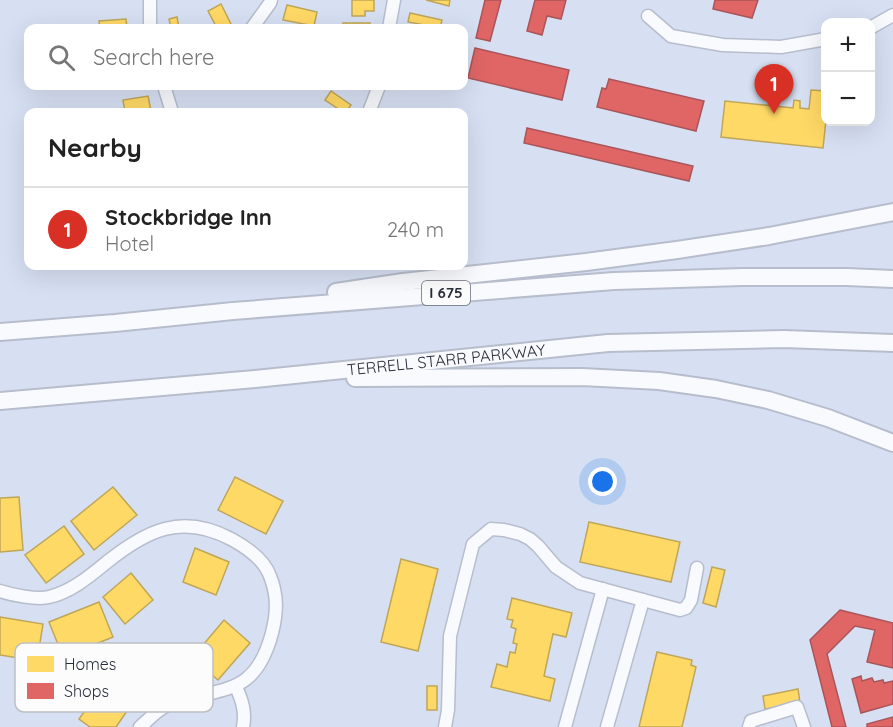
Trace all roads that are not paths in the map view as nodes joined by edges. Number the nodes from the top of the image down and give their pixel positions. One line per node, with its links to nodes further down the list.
1 (150, 0): 6 (street)
2 (271, 0): 7 (street)
3 (394, 0): 8 (street)
4 (893, 15): 9 (street)
5 (648, 16): 10 (street)
6 (150, 24)
7 (255, 24)
8 (390, 24)
9 (875, 25)
10 (821, 40)
11 (165, 90): 13 (street)
12 (377, 90): 14 (street)
13 (171, 108)
14 (371, 108)
15 (893, 212): 17 (highway)
16 (893, 279): 17 (highway, I 675)
17 (233, 311): 18 (highway, I 675)
18 (0, 332)
19 (893, 343): 20 (highway, TERRELL STARR PARKWAY)
20 (255, 379): 21 (highway, TERRELL STARR PARKWAY); 22 (highway)
21 (0, 401)
22 (893, 443)
23 (698, 568): 26 (street)
24 (603, 589): 26 (street); 32 (street); 33 (street)
25 (0, 591): 27 (street)
26 (643, 600): 34 (street)
27 (236, 687): 28 (street); 31 (street)
28 (213, 693)
29 (159, 712): 30 (street)
30 (140, 727)
31 (243, 727)
32 (445, 727)
33 (565, 727)
34 (607, 727)
35 (749, 727): 36 (street)
36 (804, 727)

